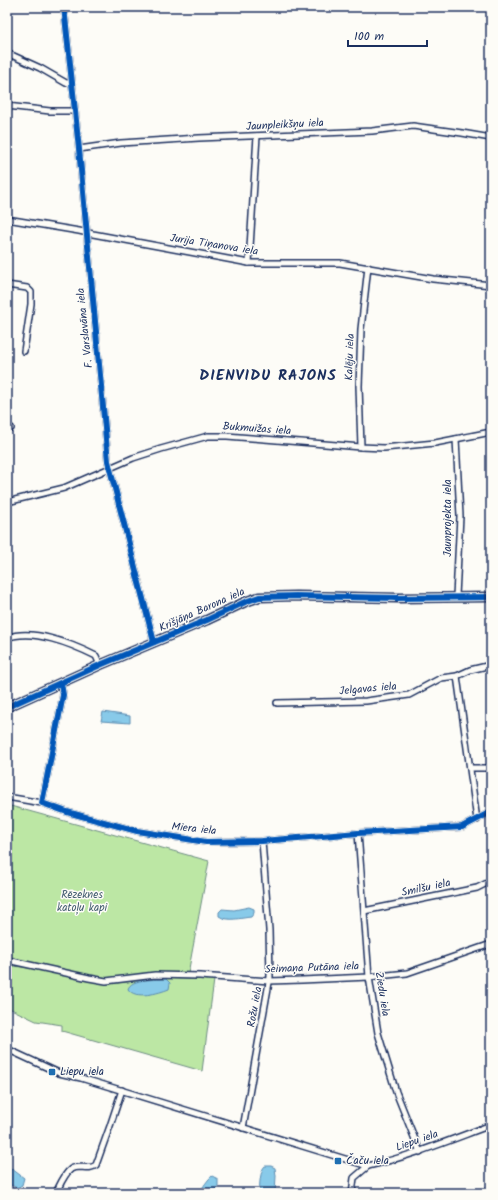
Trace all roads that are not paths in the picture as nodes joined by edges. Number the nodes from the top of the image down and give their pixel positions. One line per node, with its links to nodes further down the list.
1 (64, 7): 3 (street, F. Varslavāna iela)
2 (7, 53): 3 (street)
3 (71, 83): 5 (street, F. Varslavāna iela)
4 (7, 106): 5 (street)
5 (74, 111): 8 (street, F. Varslavāna iela)
6 (257, 136): 7 (street, Jaunpleikšņu iela); 8 (street, Jaunpleikšņu iela); 11 (street)
7 (491, 138)
8 (79, 149): 10 (street, F. Varslavāna iela)
9 (7, 219): 10 (street, Jurija Tiņanova iela)
10 (86, 233): 11 (street, Jurija Tiņanova iela); 19 (street, F. Varslavāna iela)
11 (249, 263): 12 (street, Jurija Tiņanova iela)
12 (368, 267): 14 (street, Jurija Tiņanova iela); 18 (street, Kalēju iela)
13 (7, 285): 15 (street)
14 (491, 285)
15 (24, 351)
16 (491, 432): 17 (street, Bukmuižas iela)
17 (456, 439): 18 (street, Bukmuižas iela); 21 (street, Jaunprojekta iela)
18 (361, 447): 19 (street, Bukmuižas iela)
19 (110, 468): 20 (street, Bukmuižas iela); 24 (street, F. Varslavāna iela)
20 (7, 502)
21 (456, 596): 22 (main road, Krišjāņa Barona iela); 24 (main road, Krišjāņa Barona iela)
22 (491, 597)
23 (7, 638): 25 (street)
24 (154, 642): 25 (main road, Krišjāņa Barona iela)
25 (100, 665): 28 (main road, Krišjāņa Barona iela)
26 (491, 665): 27 (street, Jelgavas iela)
27 (457, 676): 29 (street, Jelgavas iela); 31 (street)
28 (61, 684): 30 (main road, Krišjāņa Barona iela); 34 (street)
29 (277, 703)
30 (7, 707)
31 (470, 768): 32 (street); 36 (street)
32 (491, 768)
33 (7, 797): 34 (street, Miera iela)
34 (42, 803): 38 (street, Miera iela)
35 (491, 812): 36 (street, Miera iela)
36 (477, 820): 37 (street, Miera iela)
37 (358, 833): 38 (street, Miera iela); 40 (street, Ziedu iela)
38 (262, 841): 44 (street, Rožu iela)
39 (491, 881): 40 (street, Smilšu iela)
40 (364, 911): 43 (street, Ziedu iela)
41 (491, 944): 43 (street, Seimaņa Putāna iela)
42 (7, 960): 44 (street, Seimaņa Putāna iela)
43 (369, 977): 44 (street, Seimaņa Putāna iela); 49 (street, Ziedu iela)
44 (269, 981): 48 (street, Rožu iela)
45 (7, 1049): 46 (street, Liepu iela)
46 (122, 1090): 48 (street, Liepu iela); 51 (street)
47 (491, 1125): 49 (street, Liepu iela)
48 (243, 1128): 50 (street, Liepu iela)
49 (420, 1152): 50 (street, Liepu iela)
50 (368, 1166): 52 (street)
51 (56, 1193)
52 (352, 1193)

